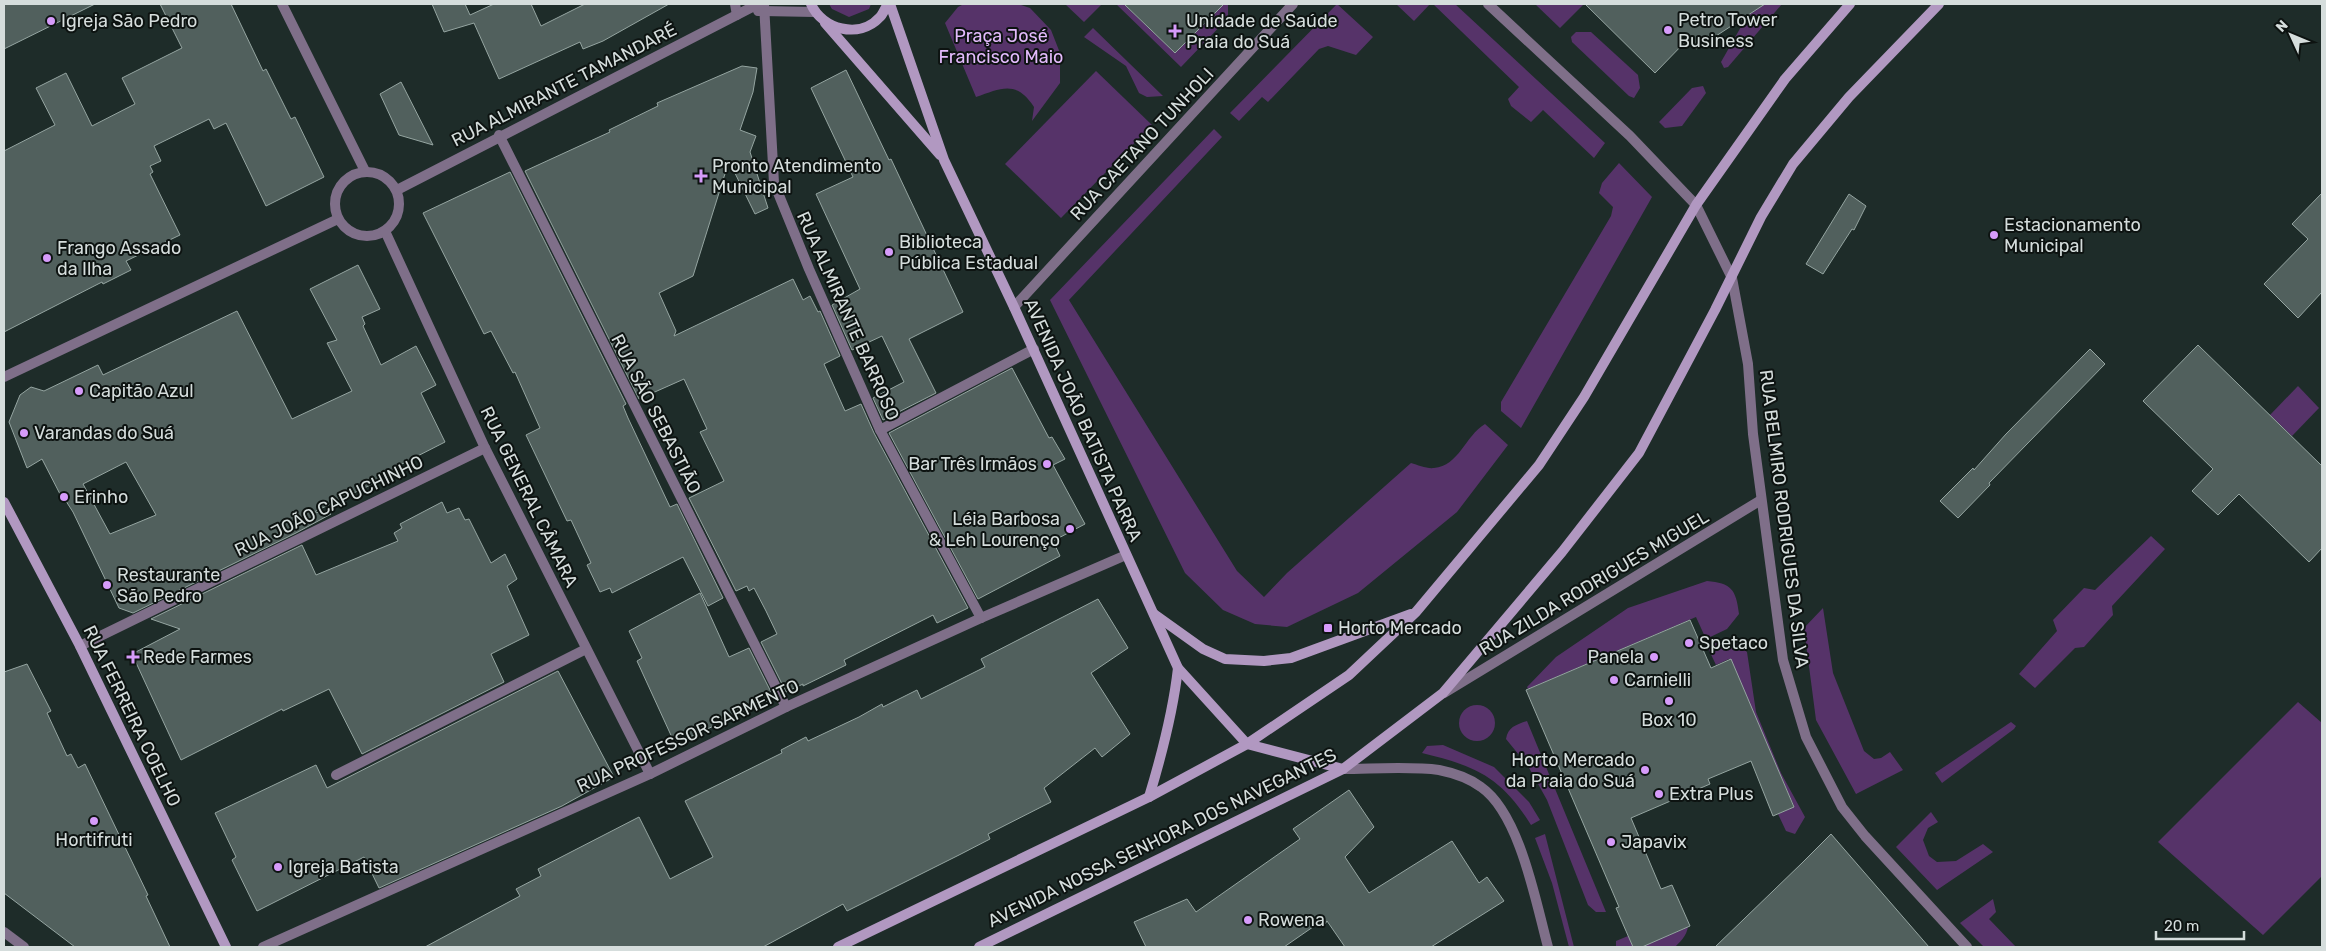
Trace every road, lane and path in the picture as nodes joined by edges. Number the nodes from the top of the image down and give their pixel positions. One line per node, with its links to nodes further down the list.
1 (282, 4): 16 (street)
2 (735, 4): 12 (street)
3 (758, 4): 11 (street, RUA ALMIRANTE TAMANDARÉ)
4 (889, 4): 13 (main road); 15 (main road, AVENIDA JOÃO BATISTA PARRA)
5 (1293, 4): 22 (street, RUA CAETANO TUNHOLI)
6 (1488, 4): 18 (street, RUA BELMIRO RODRIGUES DA SILVA)
7 (1850, 4): 18 (main road)
8 (1939, 4): 21 (main road, AVENIDA NOSSA SENHORA DOS NAVEGANTES)
9 (764, 8): 10 (street); 11 (street); 25 (street, RUA ALMIRANTE BARROSO)
10 (813, 8): 13 (main road, AVENIDA JOÃO BATISTA PARRA)
11 (747, 10): 12 (street, RUA ALMIRANTE TAMANDARÉ)
12 (737, 15): 14 (street, RUA ALMIRANTE TAMANDARÉ)
13 (825, 23): 15 (main road, AVENIDA JOÃO BATISTA PARRA)
14 (500, 135): 17 (street, RUA ALMIRANTE TAMANDARÉ); 37 (street, RUA SÃO SEBASTIÃO)
15 (944, 160): 22 (main road, AVENIDA JOÃO BATISTA PARRA)
16 (366, 171): 17 (street); 19 (street)
17 (396, 190): 20 (street)
18 (1696, 205): 21 (street, RUA BELMIRO RODRIGUES DA SILVA); 30 (main road)
19 (338, 218): 20 (street); 24 (street)
20 (385, 231): 26 (street, RUA GENERAL CÂMARA)
21 (1732, 278): 27 (street, RUA BELMIRO RODRIGUES DA SILVA); 36 (main road, AVENIDA NOSSA SENHORA DOS NAVEGANTES)
22 (1014, 307): 23 (main road, AVENIDA JOÃO BATISTA PARRA)
23 (1034, 349): 25 (street); 29 (main road, AVENIDA JOÃO BATISTA PARRA)
24 (4, 378)
25 (880, 430): 32 (street, RUA ALMIRANTE BARROSO)
26 (485, 448): 33 (street, RUA JOÃO CAPUCHINHO); 34 (street, RUA GENERAL CÂMARA)
27 (1761, 500): 36 (street, RUA ZILDA RODRIGUES MIGUEL); 50 (street, RUA BELMIRO RODRIGUES DA SILVA)
28 (4, 502): 33 (main road, RUA FERREIRA COELHO)
29 (1126, 555): 31 (main road, AVENIDA JOÃO BATISTA PARRA); 32 (street, RUA PROFESSOR SARMENTO)
30 (1416, 612): 31 (main road); 38 (main road)
31 (1153, 613): 35 (main road, AVENIDA JOÃO BATISTA PARRA)
32 (981, 618): 37 (street, RUA PROFESSOR SARMENTO)
33 (80, 646): 45 (main road, RUA FERREIRA COELHO)
34 (586, 649): 40 (street, RUA GENERAL CÂMARA); 41 (street)
35 (1178, 668): 38 (main road, AVENIDA JOÃO BATISTA PARRA); 42 (main road)
36 (1443, 693): 39 (main road, AVENIDA NOSSA SENHORA DOS NAVEGANTES)
37 (786, 707): 40 (street, RUA PROFESSOR SARMENTO)
38 (1247, 744): 39 (main road); 42 (main road)
39 (1343, 769): 48 (main road, AVENIDA NOSSA SENHORA DOS NAVEGANTES); 49 (street)
40 (650, 774): 46 (street, RUA PROFESSOR SARMENTO)
41 (336, 775)
42 (1149, 797): 47 (main road)
43 (4, 932): 44 (street)
44 (24, 947)
45 (226, 947)
46 (263, 947)
47 (838, 947)
48 (979, 947)
49 (1548, 947)
50 (1967, 947)

